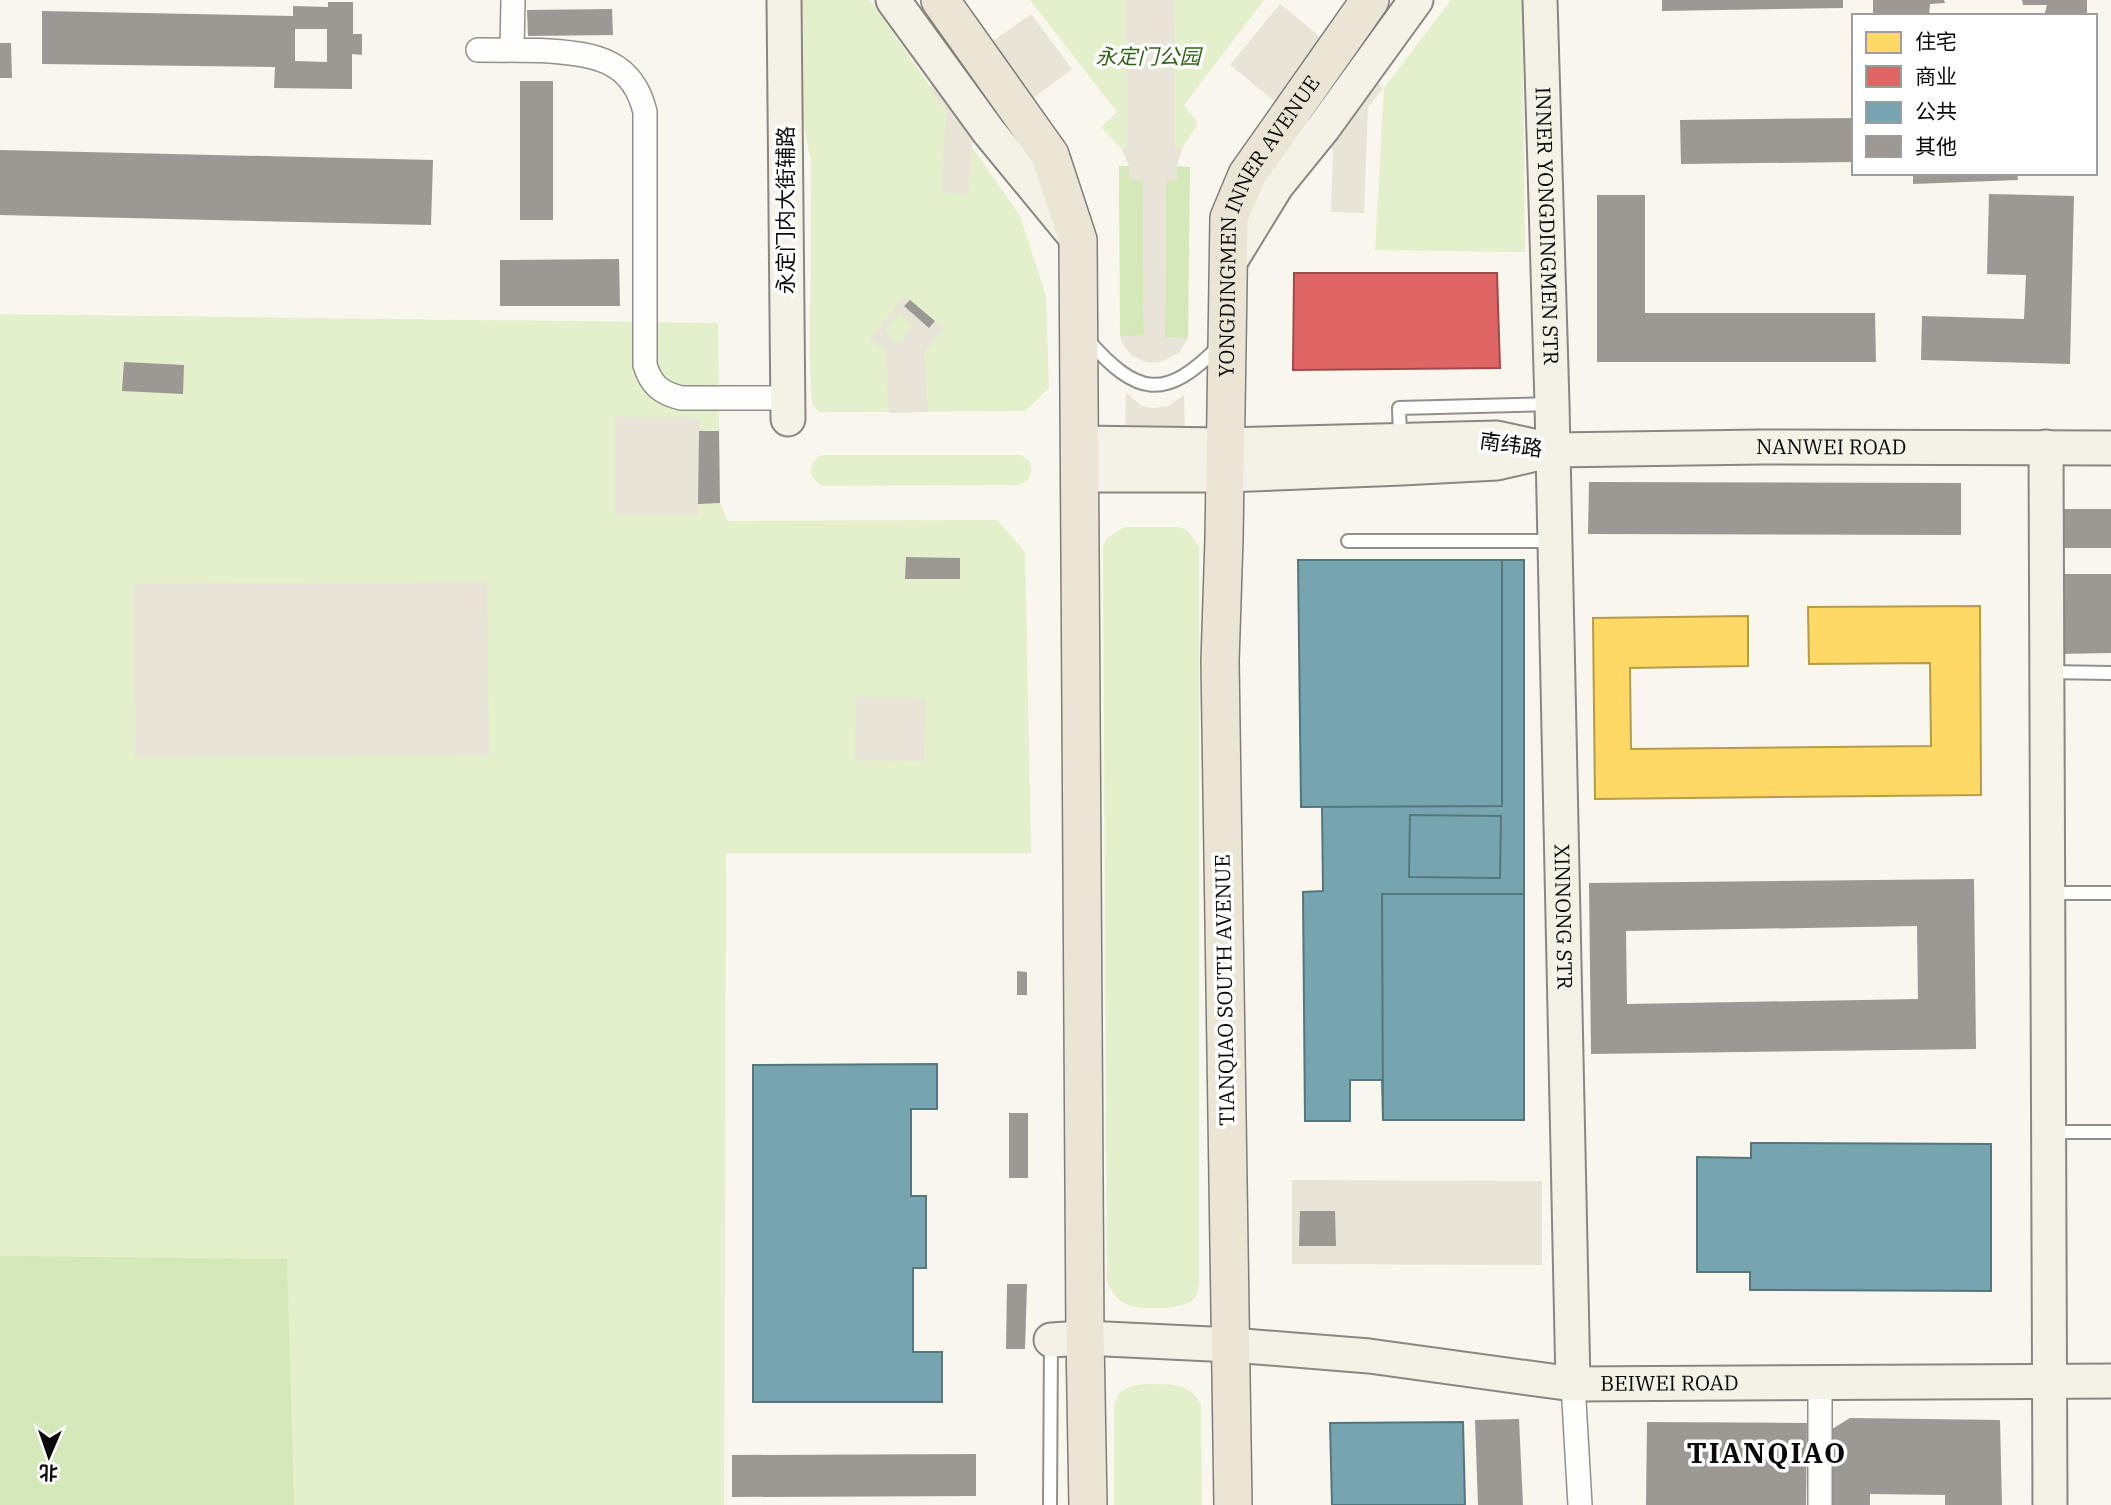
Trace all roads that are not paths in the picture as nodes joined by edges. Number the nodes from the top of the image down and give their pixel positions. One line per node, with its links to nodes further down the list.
1 (513, 0): 9 (street)
2 (784, 0): 15 (street, 永定门内大街辅路)
3 (893, 0): 11 (street)
4 (940, 0): 11 (main road)
5 (1370, 0): 10 (main road, YONGDINGMEN INNER AVENUE)
6 (1416, 0): 10 (street)
7 (1540, 0): 14 (street, INNER YONGDINGMEN STR)
8 (478, 50): 9 (street)
9 (512, 50): 15 (street)
10 (1300, 129): 13 (main road, YONGDINGMEN INNER AVENUE)
11 (1078, 240): 12 (main road)
12 (1079, 331): 13 (lane); 20 (main road)
13 (1227, 338): 21 (main road, YONGDINGMEN INNER AVENUE)
14 (1552, 404): 18 (street, INNER YONGDINGMEN STR); 19 (lane)
15 (788, 408)
16 (2046, 447): 17 (street, NANWEI ROAD); 18 (street, NANWEI ROAD); 24 (street)
17 (2111, 448)
18 (1553, 450): 19 (street, 南纬路); 23 (street, XINNONG STR)
19 (1401, 454): 21 (street, 南纬路)
20 (1079, 459): 21 (street, 南纬路); 30 (main road)
21 (1224, 460): 31 (main road, TIANQIAO SOUTH AVENUE)
22 (1348, 541): 23 (lane)
23 (1555, 541): 35 (street, XINNONG STR)
24 (2047, 672): 25 (lane); 26 (street)
25 (2111, 673)
26 (2048, 893): 27 (lane); 28 (street)
27 (2111, 893)
28 (2048, 1132): 29 (lane); 32 (street)
29 (2111, 1132)
30 (1068, 1339): 31 (street, BEIWEI ROAD); 36 (lane); 37 (main road)
31 (1231, 1345): 35 (street, BEIWEI ROAD); 38 (main road, TIANQIAO SOUTH AVENUE)
32 (2049, 1381): 33 (street, BEIWEI ROAD); 34 (street, BEIWEI ROAD); 41 (street)
33 (2111, 1381)
34 (1820, 1383): 35 (street, BEIWEI ROAD); 40 (street)
35 (1573, 1384): 39 (street)
36 (1050, 1505)
37 (1088, 1505)
38 (1233, 1505)
39 (1580, 1505)
40 (1820, 1505)
41 (2050, 1505)

